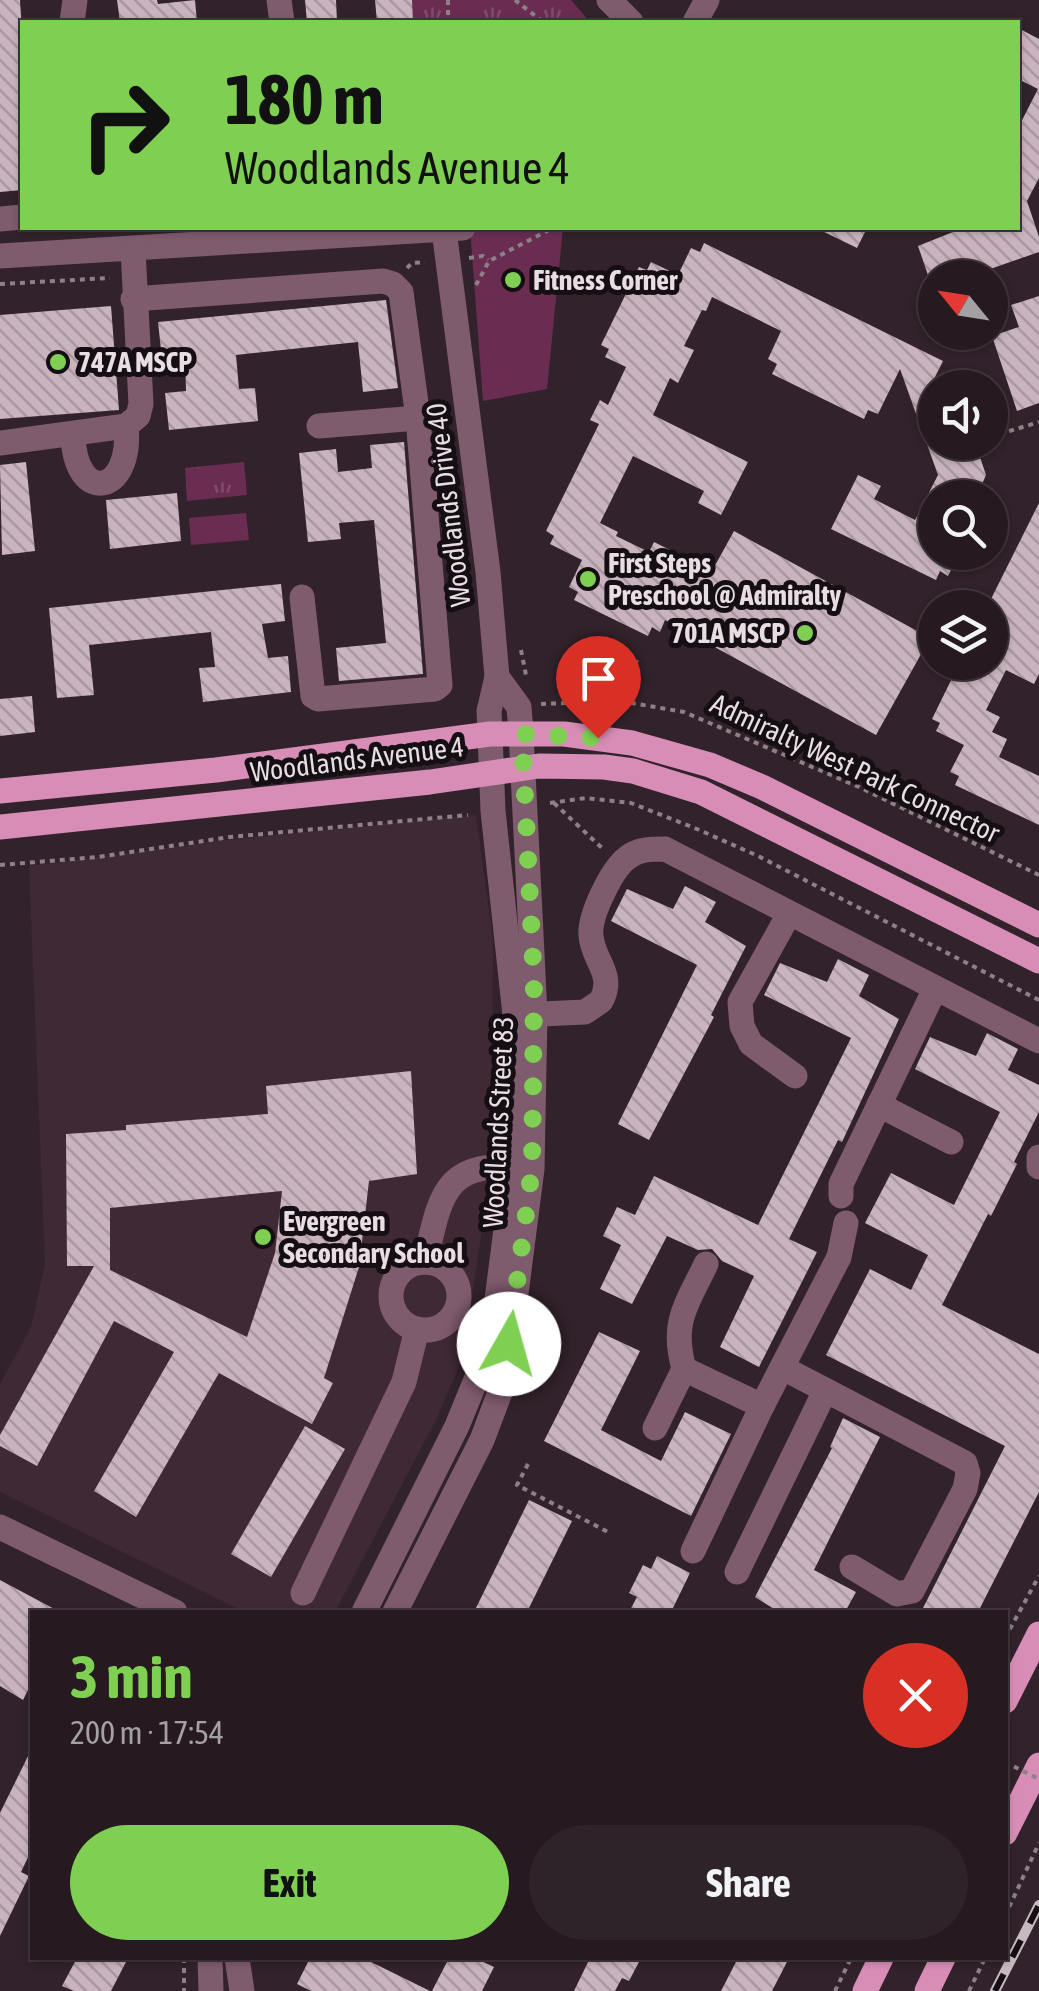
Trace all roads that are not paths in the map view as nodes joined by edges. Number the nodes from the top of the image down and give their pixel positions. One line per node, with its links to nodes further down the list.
1 (609, 0): 2 (street)
2 (629, 20)
3 (383, 230): 5 (street)
4 (453, 230): 16 (street, Woodlands Drive 40)
5 (313, 231): 7 (street)
6 (63, 240): 7 (street); 8 (street)
7 (133, 249): 9 (street)
8 (0, 256)
9 (133, 299): 10 (street); 11 (street)
10 (418, 418): 12 (street); 15 (street)
11 (126, 426): 13 (street); 13 (street)
12 (319, 426)
13 (52, 428): 14 (street)
14 (0, 443)
15 (302, 596)
16 (497, 677): 17 (street, Woodlands Drive 40); 18 (street, Woodlands Street 83)
17 (490, 734): 18 (main road, Woodlands Avenue 4); 20 (street, Woodlands Drive 40); 21 (main road, Woodlands Avenue 4)
18 (522, 734): 19 (street, Woodlands Street 83); 24 (main road, Woodlands Avenue 4)
19 (522, 769): 20 (main road, Woodlands Avenue 4); 25 (main road, Woodlands Avenue 4); 27 (street, Woodlands Street 83)
20 (492, 773): 22 (main road, Woodlands Avenue 4); 27 (street, Woodlands Street 83)
21 (0, 791)
22 (0, 827)
23 (790, 914): 26 (street); 27 (street); 29 (street)
24 (1039, 925)
25 (1039, 960)
26 (935, 990): 28 (street); 30 (street)
27 (525, 1015): 34 (street, Woodlands Street 83)
28 (1039, 1041)
29 (794, 1076)
30 (879, 1105): 31 (street); 35 (street)
31 (951, 1142)
32 (1039, 1157): 33 (street)
33 (1039, 1167)
34 (523, 1168): 37 (street); 44 (street, Woodlands Street 83); 46 (street, Woodlands Street 83)
35 (841, 1196)
36 (846, 1223): 40 (street)
37 (425, 1262): 39 (street); 39 (street)
38 (706, 1264): 41 (street)
39 (416, 1329): 51 (street)
40 (783, 1368): 42 (street); 43 (street)
41 (684, 1369): 43 (street); 45 (street)
42 (825, 1391): 49 (street); 50 (street)
43 (762, 1406): 48 (street)
44 (457, 1426): 46 (street); 53 (street, Woodlands Street 83)
45 (655, 1428)
46 (482, 1440): 54 (street, Woodlands Street 83)
47 (0, 1527): 52 (street)
48 (693, 1551)
49 (852, 1566)
50 (736, 1572)
51 (303, 1592)
52 (170, 1610)
53 (365, 1610)
54 (396, 1610)
55 (1039, 1634): 56 (main road)
56 (1008, 1695)
57 (1039, 1765): 58 (main road)
58 (1008, 1827)
59 (210, 1960): 63 (street)
60 (236, 1960): 64 (street)
61 (879, 1960): 65 (main road)
62 (942, 1960): 66 (main road)
63 (211, 1991)
64 (242, 1991)
65 (864, 1991)
66 (927, 1991)

